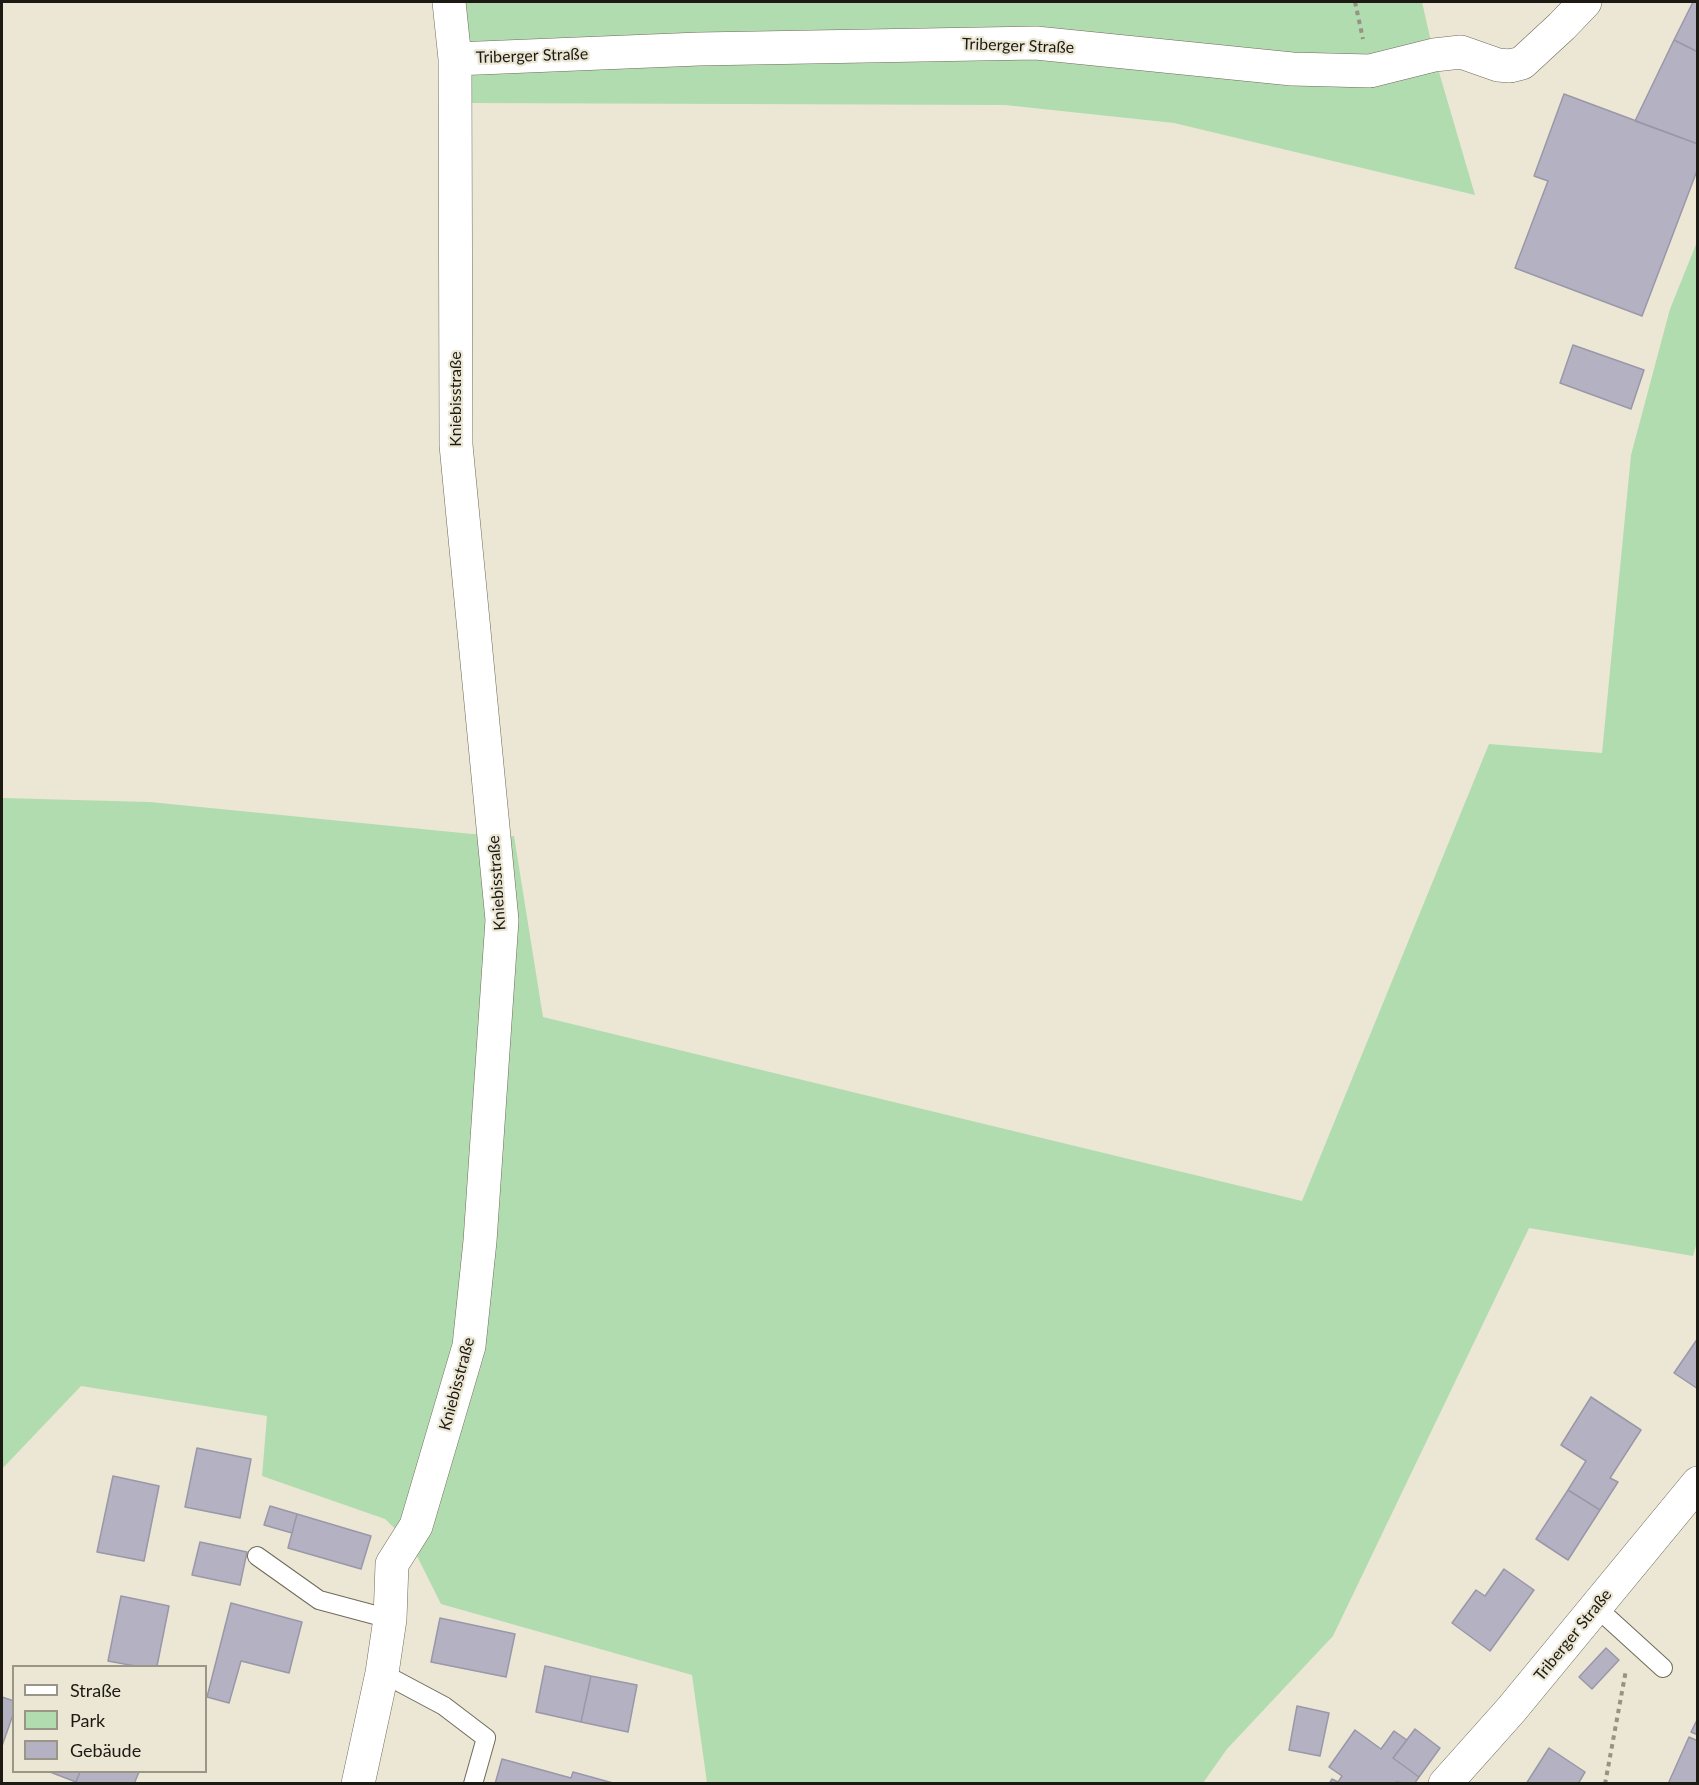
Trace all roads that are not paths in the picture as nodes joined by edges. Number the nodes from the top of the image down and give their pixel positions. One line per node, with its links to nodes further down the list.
1 (448, 2): 3 (street, Kniebisstraße)
2 (1585, 2): 3 (street, Triberger Straße)
3 (455, 59): 7 (street, Kniebisstraße)
4 (1698, 1483): 6 (street, Triberger Straße)
5 (257, 1556): 7 (lane)
6 (1596, 1607): 8 (lane); 12 (street, Triberger Straße)
7 (390, 1619): 9 (street, Kniebisstraße)
8 (1663, 1668)
9 (382, 1672): 10 (street, Kniebisstraße); 11 (lane)
10 (358, 1784)
11 (473, 1784)
12 (1445, 1784)

